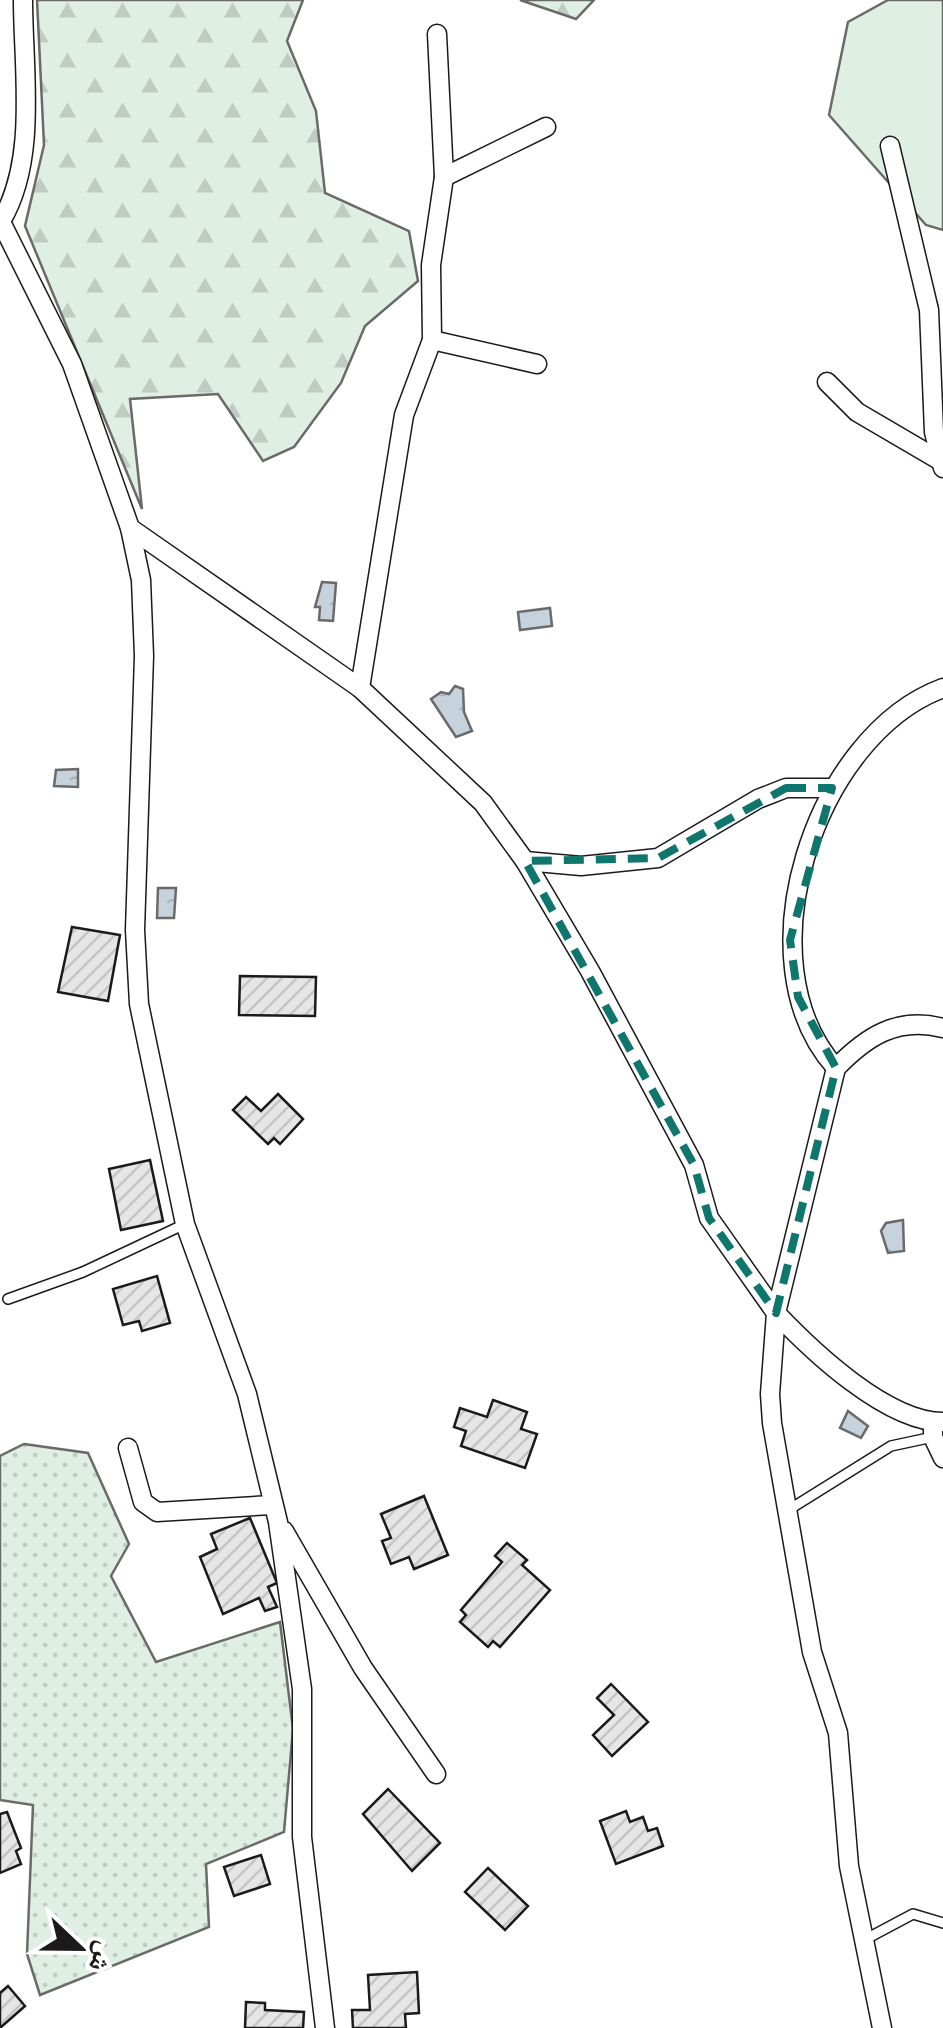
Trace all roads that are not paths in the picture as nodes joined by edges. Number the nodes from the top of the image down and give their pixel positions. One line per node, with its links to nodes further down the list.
1 (23, 0): 6 (street)
2 (437, 34): 5 (street)
3 (546, 127): 5 (street)
4 (890, 146): 10 (street)
5 (444, 177): 7 (street)
6 (0, 220): 11 (street)
7 (432, 340): 8 (street); 12 (street)
8 (537, 364)
9 (827, 382): 10 (street)
10 (941, 464)
11 (130, 528): 12 (street); 18 (street)
12 (360, 688): 15 (street)
13 (943, 688): 14 (street)
14 (832, 788): 15 (street); 17 (street)
15 (525, 861): 20 (street)
16 (943, 1028): 17 (street)
17 (836, 1068): 20 (street)
18 (185, 1224): 19 (lane); 25 (street)
19 (8, 1299)
20 (776, 1313): 21 (street); 24 (street)
21 (936, 1427): 23 (street); 24 (lane)
22 (128, 1448): 25 (street)
23 (943, 1458)
24 (790, 1509): 28 (street)
25 (275, 1514): 26 (street); 29 (street)
26 (436, 1774)
27 (943, 1922): 28 (lane)
28 (863, 1941): 30 (street)
29 (325, 2028)
30 (882, 2028)

